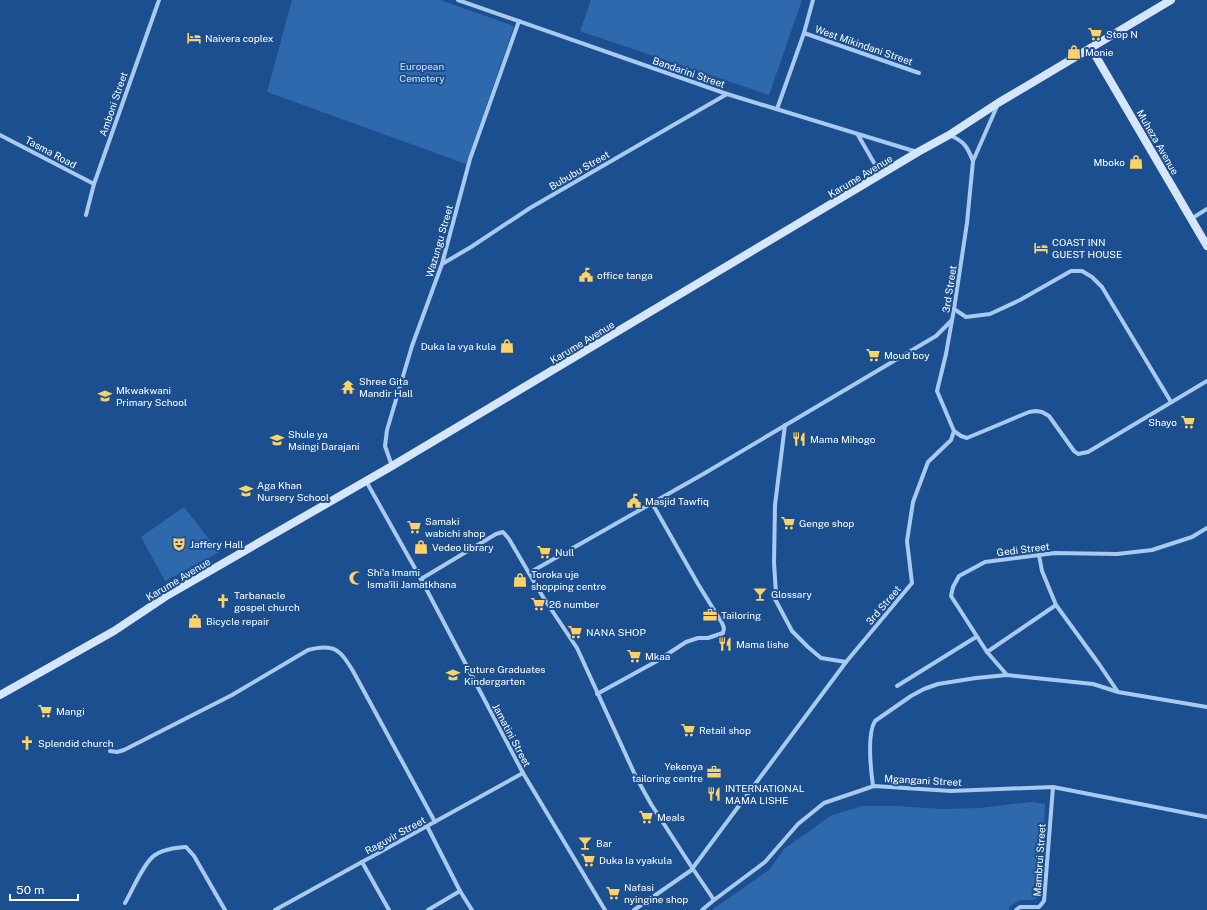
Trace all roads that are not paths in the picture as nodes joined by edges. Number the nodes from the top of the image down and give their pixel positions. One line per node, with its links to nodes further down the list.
1 (159, 0): 18 (street, Amboni Street)
2 (458, 0): 5 (street, Bandarini Street)
3 (814, 0): 6 (street)
4 (1171, 0): 7 (main road, Karume Avenue)
5 (518, 21): 9 (street, Bandarini Street); 23 (street, Wazungu Street)
6 (804, 33): 8 (street, West Mikindani Street); 11 (street)
7 (1091, 48): 10 (main road, Karume Avenue); 21 (main road, Muheza Avenue)
8 (918, 73)
9 (727, 94): 11 (street, Bandarini Street); 23 (street, Bububu Street)
10 (998, 103): 14 (main road, Karume Avenue); 16 (street, 3rd Street)
11 (777, 109): 13 (street, Bandarini Street)
12 (0, 135): 18 (street, Tasma Road)
13 (858, 135): 15 (street, Bandarini Street); 17 (street)
14 (949, 135): 15 (main road, Karume Avenue); 16 (street)
15 (918, 152): 17 (main road, Karume Avenue)
16 (973, 161): 24 (street, 3rd Street)
17 (881, 175): 30 (main road, Karume Avenue)
18 (94, 184): 20 (street, Amboni Street)
19 (1207, 209): 21 (street)
20 (86, 215)
21 (1190, 219): 22 (main road, Muheza Avenue)
22 (1207, 246)
23 (442, 264): 30 (street, Wazungu Street)
24 (954, 309): 25 (street, 3rd Street); 27 (street)
25 (952, 319): 28 (street); 29 (street, 3rd Street)
26 (1207, 381): 27 (street)
27 (1171, 402): 29 (street)
28 (785, 425): 32 (street); 40 (street)
29 (954, 430): 40 (street, 3rd Street)
30 (392, 466): 31 (main road, Karume Avenue)
31 (365, 481): 36 (street, Jamatini Street); 45 (main road, Karume Avenue)
32 (652, 503): 35 (street); 44 (street)
33 (1207, 528): 34 (street, Gedi Street)
34 (1039, 555): 37 (street); 38 (street, Gedi Street)
35 (529, 573): 36 (street); 44 (street)
36 (421, 580): 48 (street, Jamatini Street)
37 (1056, 605): 39 (street); 43 (street)
38 (976, 637): 39 (street, Gedi Street); 42 (street)
39 (986, 652): 41 (street, Gedi Street)
40 (846, 662): 55 (street, 3rd Street)
41 (1007, 675): 43 (street); 49 (street)
42 (897, 686)
43 (1118, 692): 46 (street)
44 (598, 694): 55 (street)
45 (0, 695)
46 (1207, 708)
47 (110, 751): 52 (street)
48 (523, 773): 52 (street, Raguvir Street); 64 (street, Jamatini Street)
49 (873, 786): 50 (street, Mgangani Street); 57 (street, Mgangani Street)
50 (1053, 787): 51 (street, Mgangani Street); 67 (street, Mambrui Street)
51 (1207, 817)
52 (435, 822): 53 (street, Raguvir Street)
53 (427, 826): 54 (street, Raguvir Street); 56 (street)
54 (362, 862): 60 (street, Raguvir Street); 61 (street)
55 (692, 869): 57 (street); 65 (street)
56 (460, 891): 62 (street); 63 (street)
57 (714, 900): 66 (street, Mgangani Street)
58 (125, 903): 59 (street)
59 (225, 910)
60 (274, 910)
61 (389, 910)
62 (428, 910)
63 (472, 910)
64 (605, 910)
65 (634, 910)
66 (702, 910)
67 (1016, 910)

